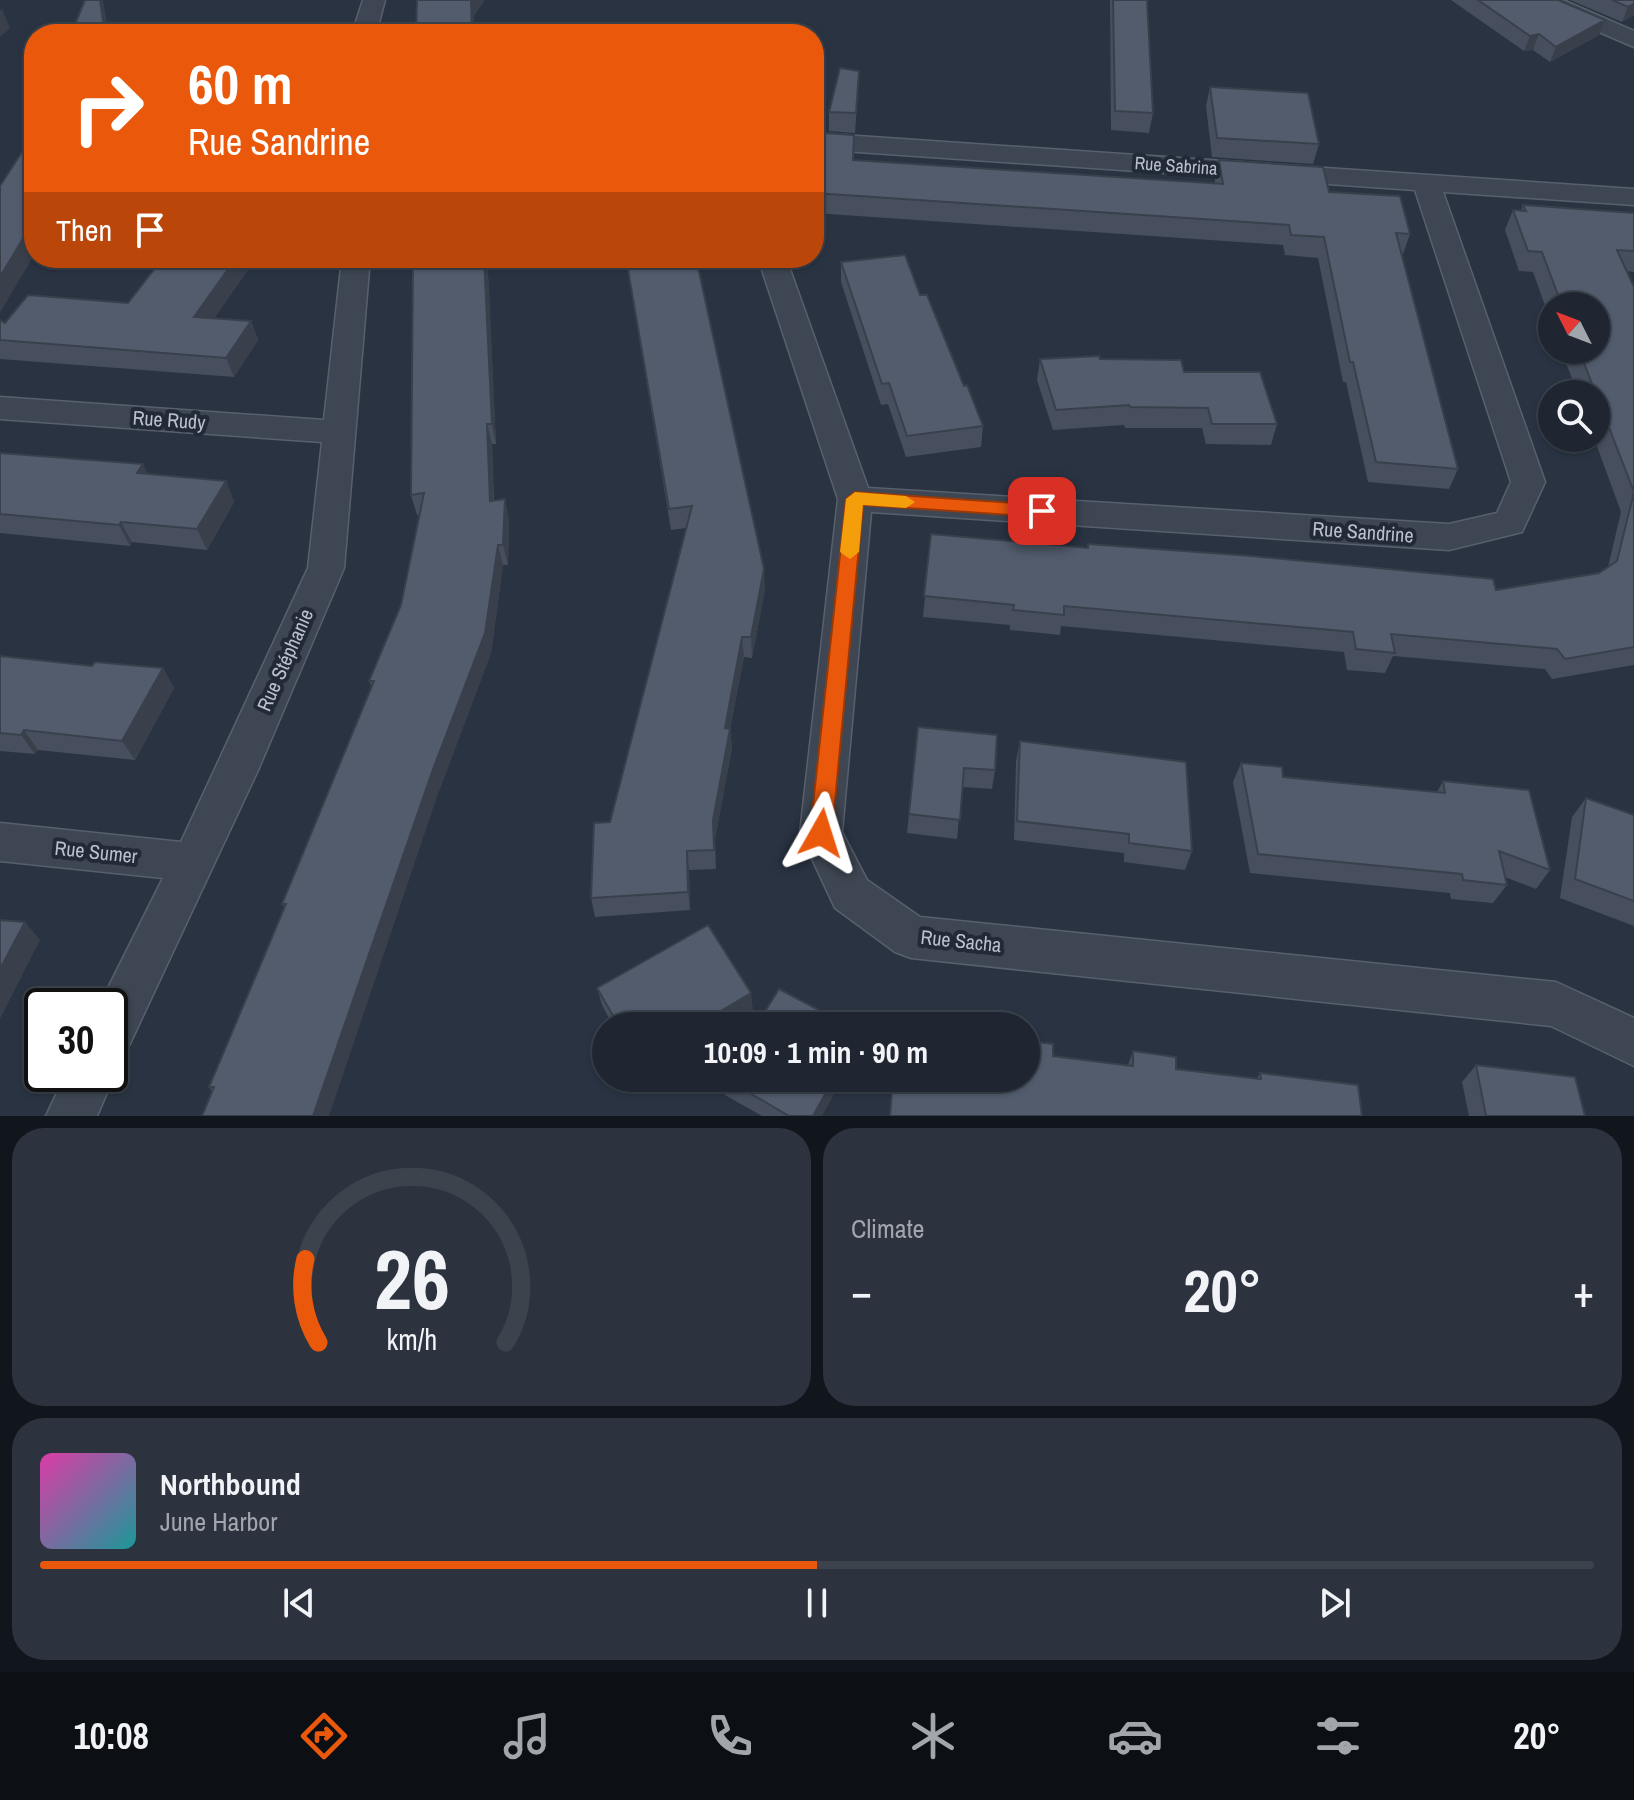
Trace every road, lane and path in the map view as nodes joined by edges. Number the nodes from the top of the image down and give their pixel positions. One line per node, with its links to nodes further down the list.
1 (374, 0): 3 (street)
2 (1544, 0): 4 (street)
3 (367, 24)
4 (1634, 40)
5 (824, 142): 6 (street, Rue Sabrina)
6 (1426, 183): 7 (street, Rue Sabrina); 12 (street, Rue Sandrine)
7 (1634, 197)
8 (355, 268): 11 (street, Rue Stéphanie)
9 (775, 268): 12 (street, Rue Sacha)
10 (0, 408): 11 (street, Rue Rudy)
11 (339, 432): 14 (street, Rue Stéphanie)
12 (855, 499): 16 (street, Rue Sacha)
13 (0, 842): 14 (street, Rue Sumer)
14 (192, 862): 15 (street, Rue Stéphanie)
15 (128, 996)
16 (1634, 1043)
17 (82, 1092): 18 (street)
18 (71, 1116)

